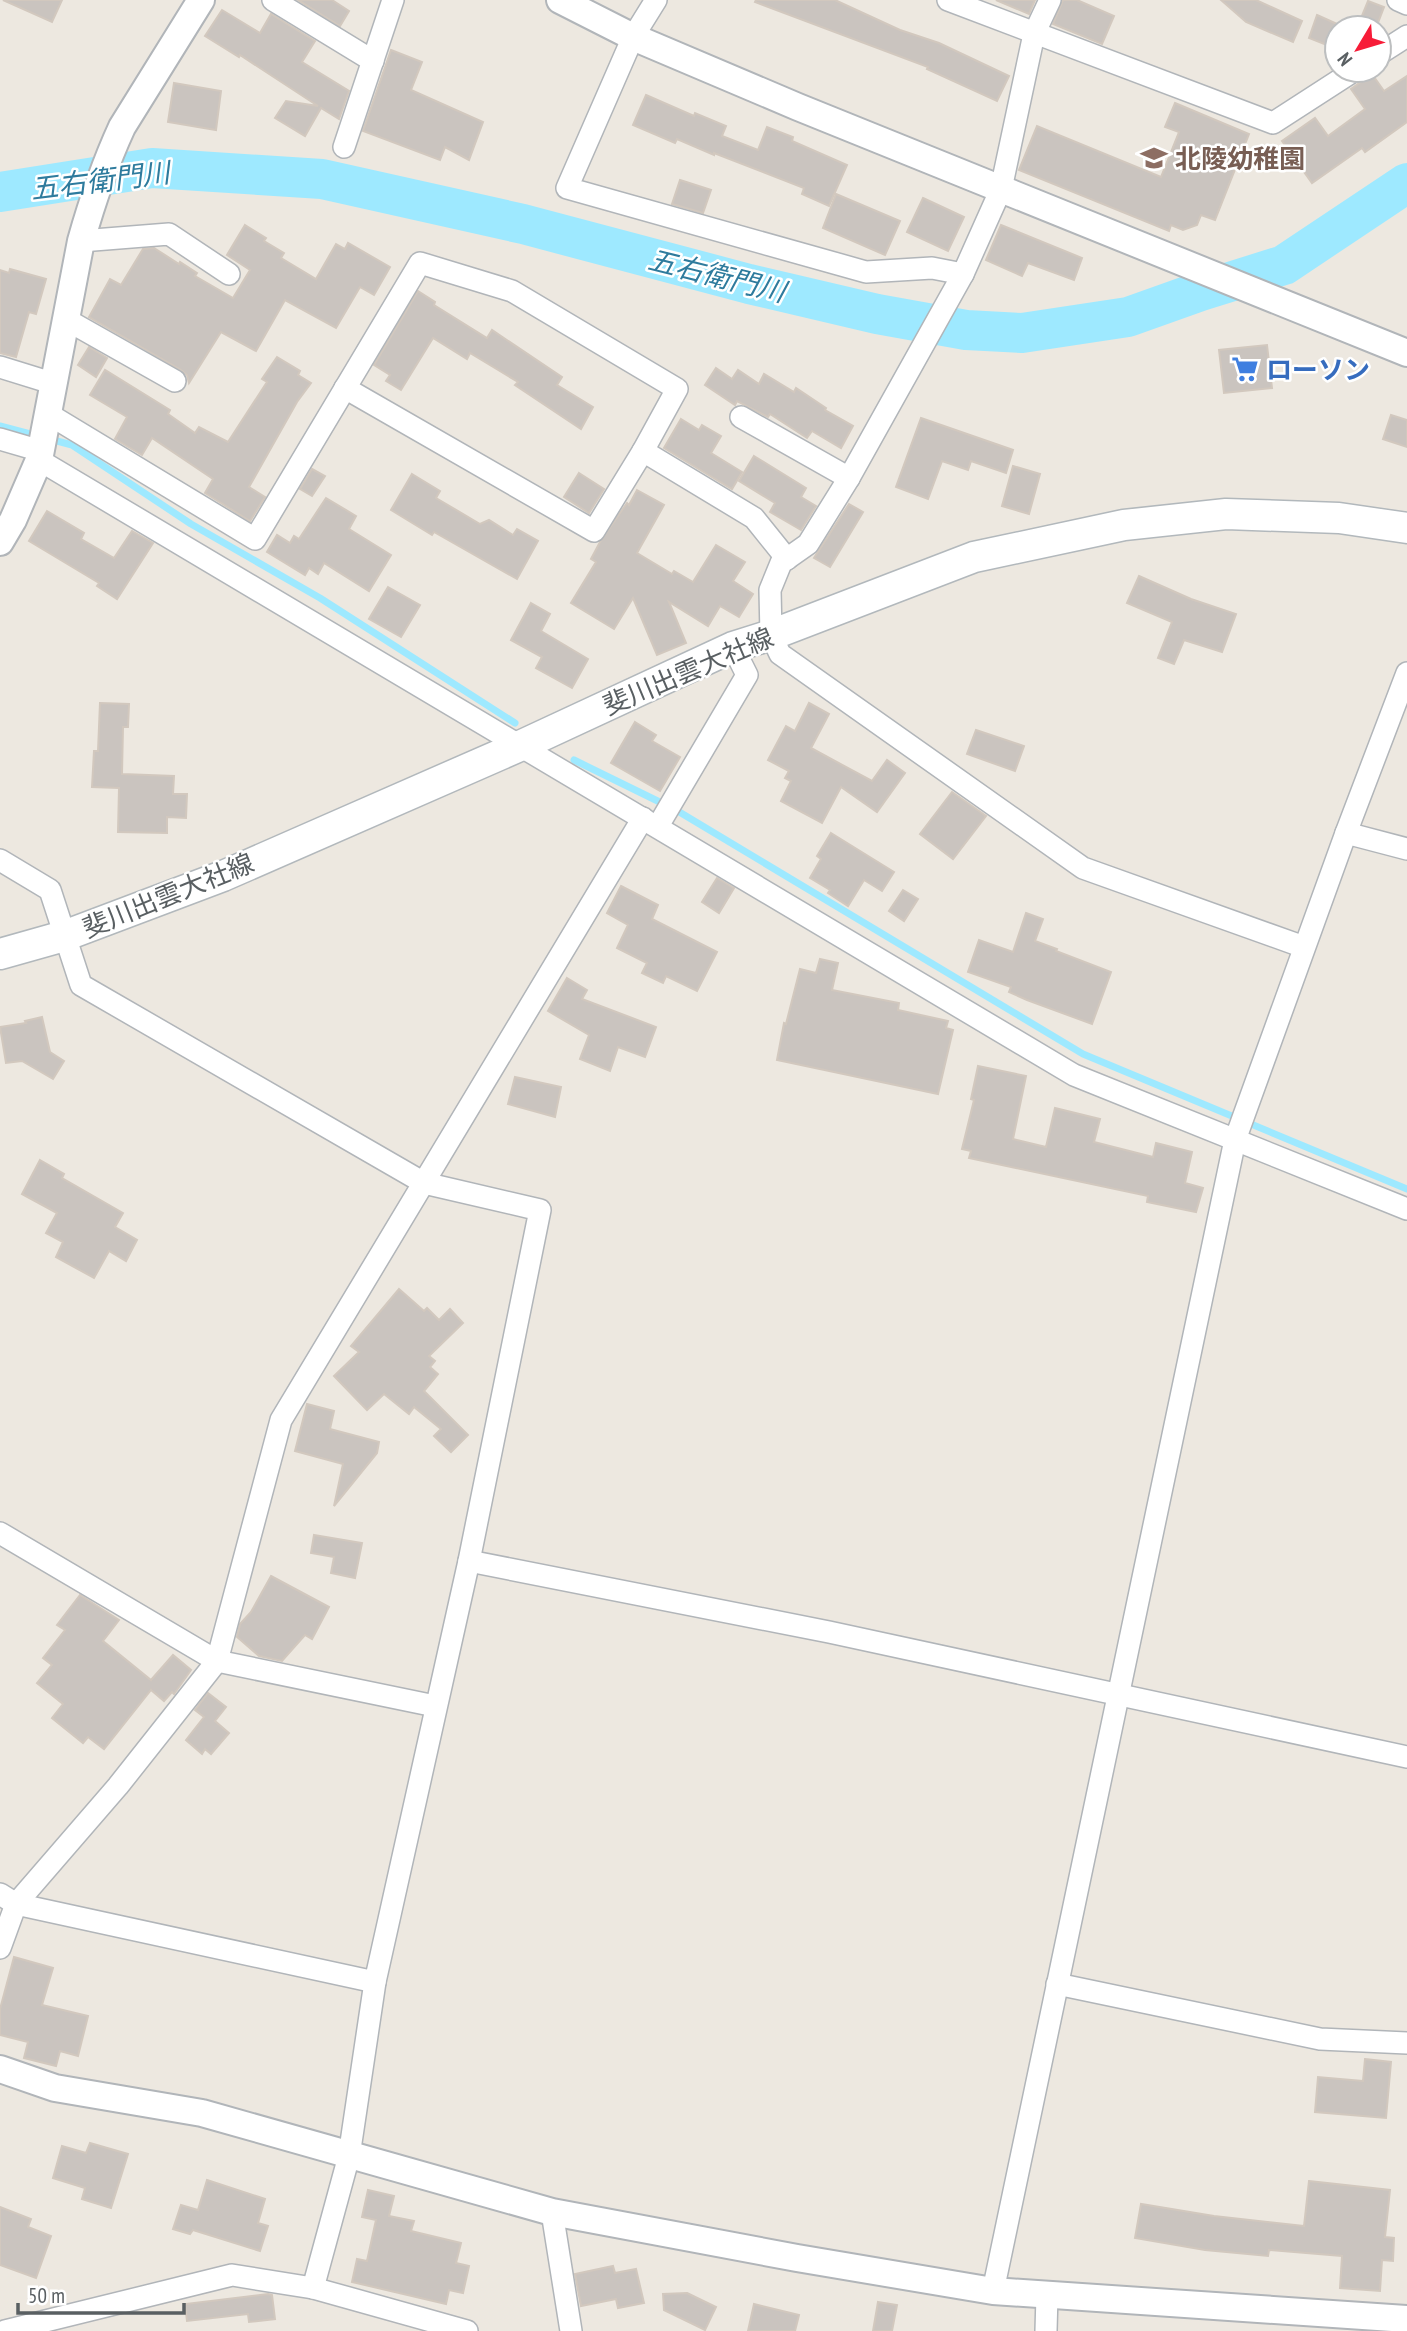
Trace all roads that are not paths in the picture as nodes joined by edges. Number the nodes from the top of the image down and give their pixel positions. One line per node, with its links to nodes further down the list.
1 (201, 0): 16 (street)
2 (274, 0): 12 (street)
3 (393, 0): 12 (street)
4 (560, 0): 11 (street)
5 (656, 0): 11 (street)
6 (948, 0): 10 (street)
7 (1050, 0): 10 (street)
8 (1398, 0): 9 (street)
9 (1407, 4)
10 (1034, 34): 13 (street); 15 (street)
11 (632, 37): 15 (street); 18 (street)
12 (373, 61): 14 (street)
13 (1334, 84)
14 (344, 147)
15 (1001, 189): 18 (street); 20 (street)
16 (81, 241): 17 (street); 19 (street)
17 (229, 274)
18 (963, 274): 30 (street)
19 (67, 320): 22 (street); 23 (street)
20 (1407, 353)
21 (0, 367): 23 (street)
22 (175, 381)
23 (55, 384): 25 (street)
24 (345, 388): 25 (street); 28 (street); 28 (street)
25 (50, 415): 29 (street)
26 (741, 417): 30 (street)
27 (0, 439): 29 (street)
28 (643, 451): 33 (street)
29 (40, 455): 32 (street); 37 (street)
30 (849, 478): 33 (street)
31 (1407, 528): 34 (main road, 斐川出雲大社線)
32 (0, 542)
33 (787, 559): 34 (street)
34 (771, 635): 35 (main road, 斐川出雲大社線); 43 (street)
35 (733, 646): 37 (main road, 斐川出雲大社線); 38 (street)
36 (1407, 673): 39 (street)
37 (522, 745): 38 (street); 42 (main road, 斐川出雲大社線)
38 (650, 822): 45 (street); 46 (street)
39 (1346, 833): 40 (street); 43 (street)
40 (1407, 849)
41 (0, 860): 42 (street)
42 (64, 936): 44 (main road, 斐川出雲大社線); 46 (street)
43 (1304, 947): 45 (street)
44 (0, 954)
45 (1234, 1140): 47 (street); 51 (street)
46 (424, 1183): 49 (street); 50 (street)
47 (1407, 1209)
48 (0, 1533): 50 (street)
49 (469, 1561): 51 (street); 52 (street)
50 (217, 1661): 52 (street); 54 (street)
51 (1117, 1696): 53 (street); 57 (street)
52 (435, 1706): 56 (street)
53 (1407, 1757)
54 (8, 1899): 55 (street); 56 (street)
55 (0, 1948)
56 (375, 1982): 60 (street)
57 (1057, 1984): 58 (street); 63 (street)
58 (1407, 2043)
59 (0, 2069): 60 (street)
60 (349, 2156): 61 (street); 62 (street)
61 (552, 2212): 63 (street); 69 (street)
62 (313, 2288): 67 (street); 68 (street)
63 (993, 2291): 64 (street)
64 (1047, 2295): 65 (street); 70 (street)
65 (1407, 2319)
66 (1407, 2325): 71 (street)
67 (5, 2331)
68 (467, 2331)
69 (571, 2331)
70 (1046, 2331)
71 (1405, 2331)

